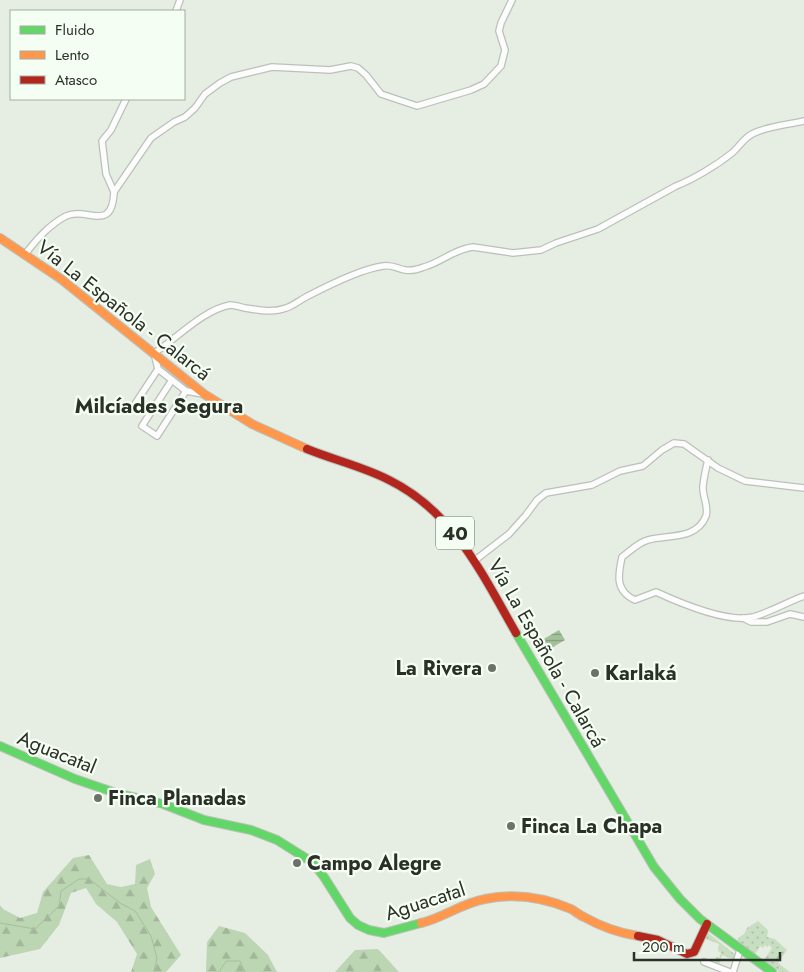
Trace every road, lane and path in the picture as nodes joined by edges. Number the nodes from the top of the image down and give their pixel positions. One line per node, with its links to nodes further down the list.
1 (512, 0): 4 (street)
2 (126, 100): 4 (street)
3 (804, 121): 7 (street)
4 (114, 192): 6 (street)
5 (0, 238): 6 (main road, Vía La Española - Calarcá / 40)
6 (26, 252): 7 (main road, Vía La Española - Calarcá / 40)
7 (154, 353): 8 (street); 11 (main road, Vía La Española - Calarcá / 40)
8 (158, 369): 9 (street); 12 (street)
9 (172, 380): 10 (street); 10 (street)
10 (186, 391): 11 (street)
11 (205, 394): 15 (main road, Vía La Española - Calarcá / 40)
12 (133, 407)
13 (708, 460): 14 (street); 15 (street); 18 (street)
14 (804, 488)
15 (474, 561): 20 (main road, Vía La Española - Calarcá / 40)
16 (804, 596): 18 (street)
17 (804, 617): 18 (street)
18 (743, 618)
19 (0, 746): 20 (main road, Aguacatal)
20 (707, 924): 21 (main road, Vía La Española - Calarcá / 40)
21 (740, 950): 23 (street); 24 (main road, Vía La Española - Calarcá / 40)
22 (704, 962): 23 (street)
23 (731, 972)
24 (772, 972)

